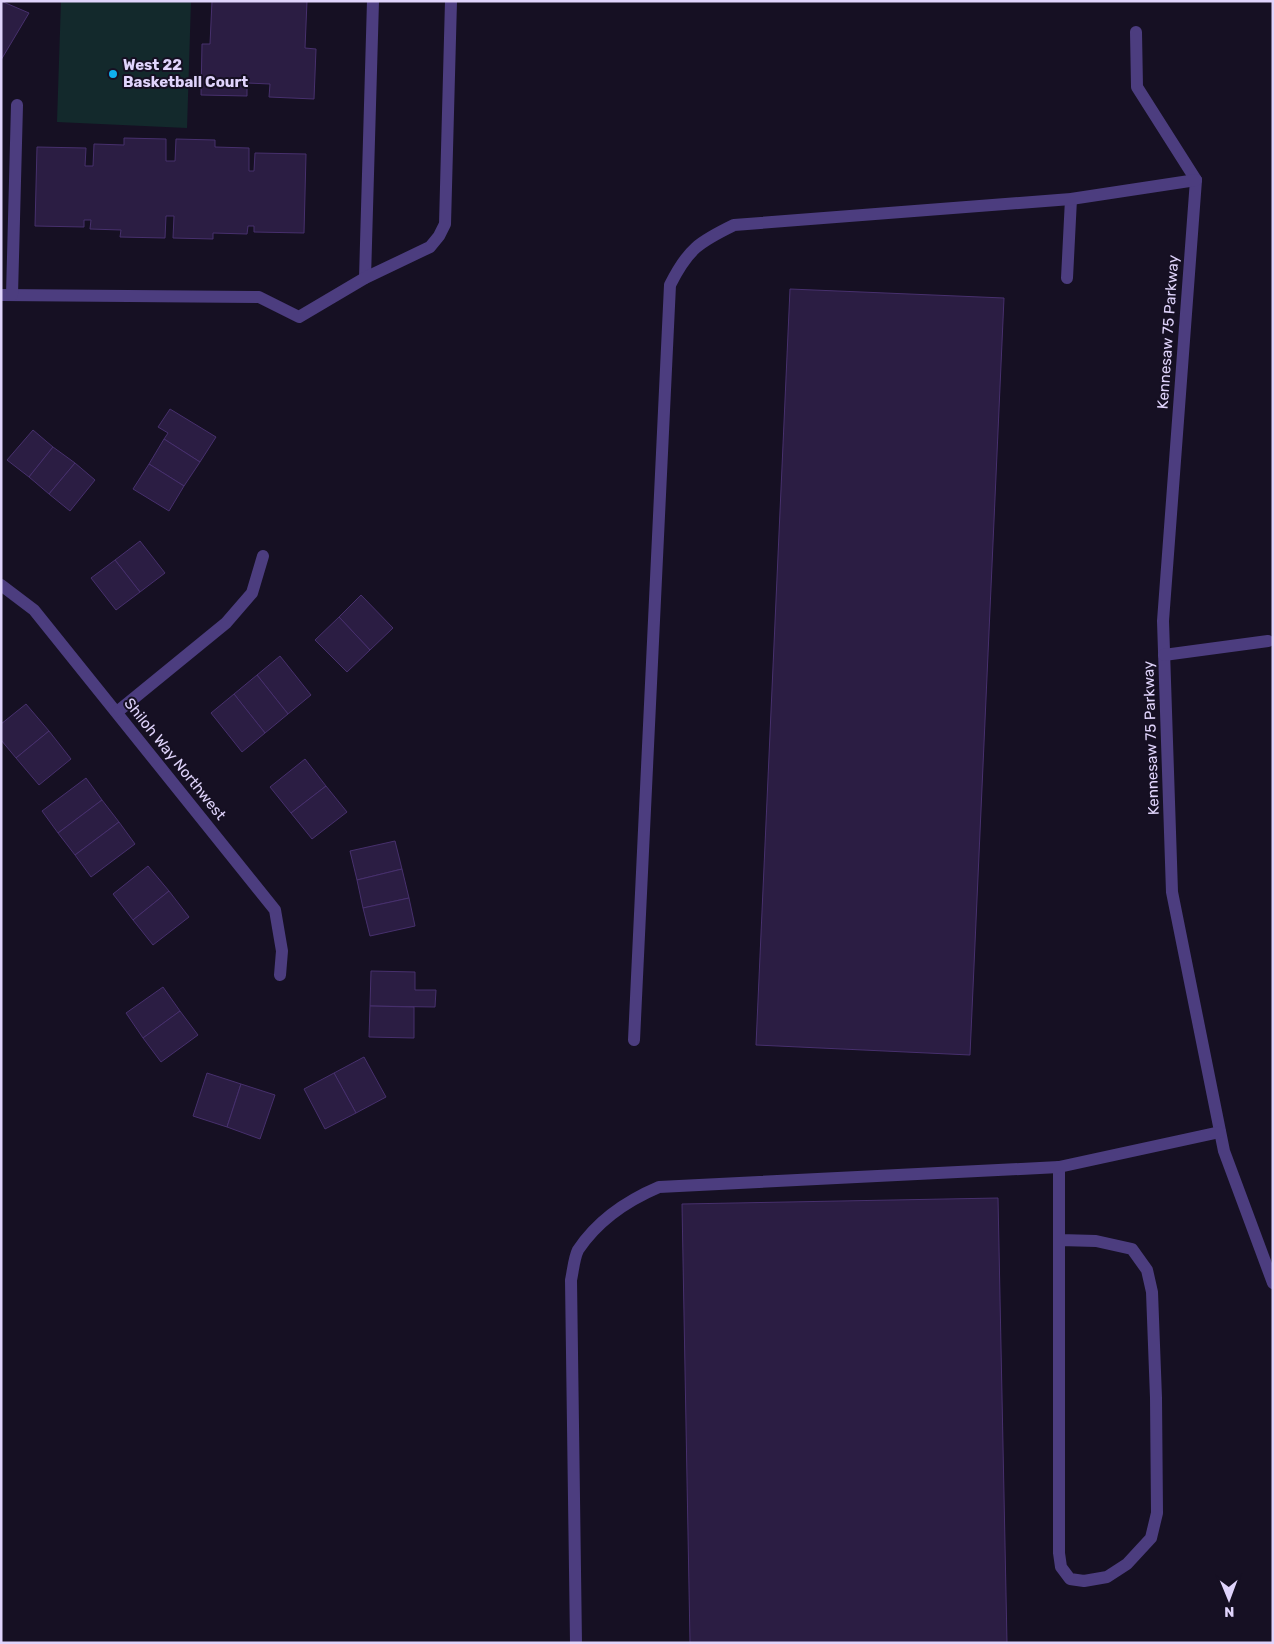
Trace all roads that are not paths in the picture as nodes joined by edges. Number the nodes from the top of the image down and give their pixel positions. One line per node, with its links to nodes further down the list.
1 (373, 1): 7 (street)
2 (452, 1): 7 (street)
3 (1136, 32): 5 (street)
4 (17, 105): 9 (street)
5 (1196, 180): 6 (street); 13 (street, Kennesaw 75 Parkway)
6 (1071, 199): 8 (street); 16 (street)
7 (365, 278): 9 (street)
8 (1067, 278)
9 (7, 295)
10 (263, 556): 14 (street)
11 (1, 585): 14 (street, Shiloh Way Northwest)
12 (1268, 641): 13 (street)
13 (1164, 655): 17 (street, Kennesaw 75 Parkway)
14 (116, 712): 15 (street, Shiloh Way Northwest)
15 (280, 974)
16 (634, 1040)
17 (1220, 1132): 18 (street); 20 (street, Kennesaw 75 Parkway)
18 (1060, 1167): 19 (street); 22 (street)
19 (1060, 1240): 19 (street)
20 (1268, 1253): 21 (street, Kennesaw 75 Parkway)
21 (1273, 1283)
22 (576, 1643)

